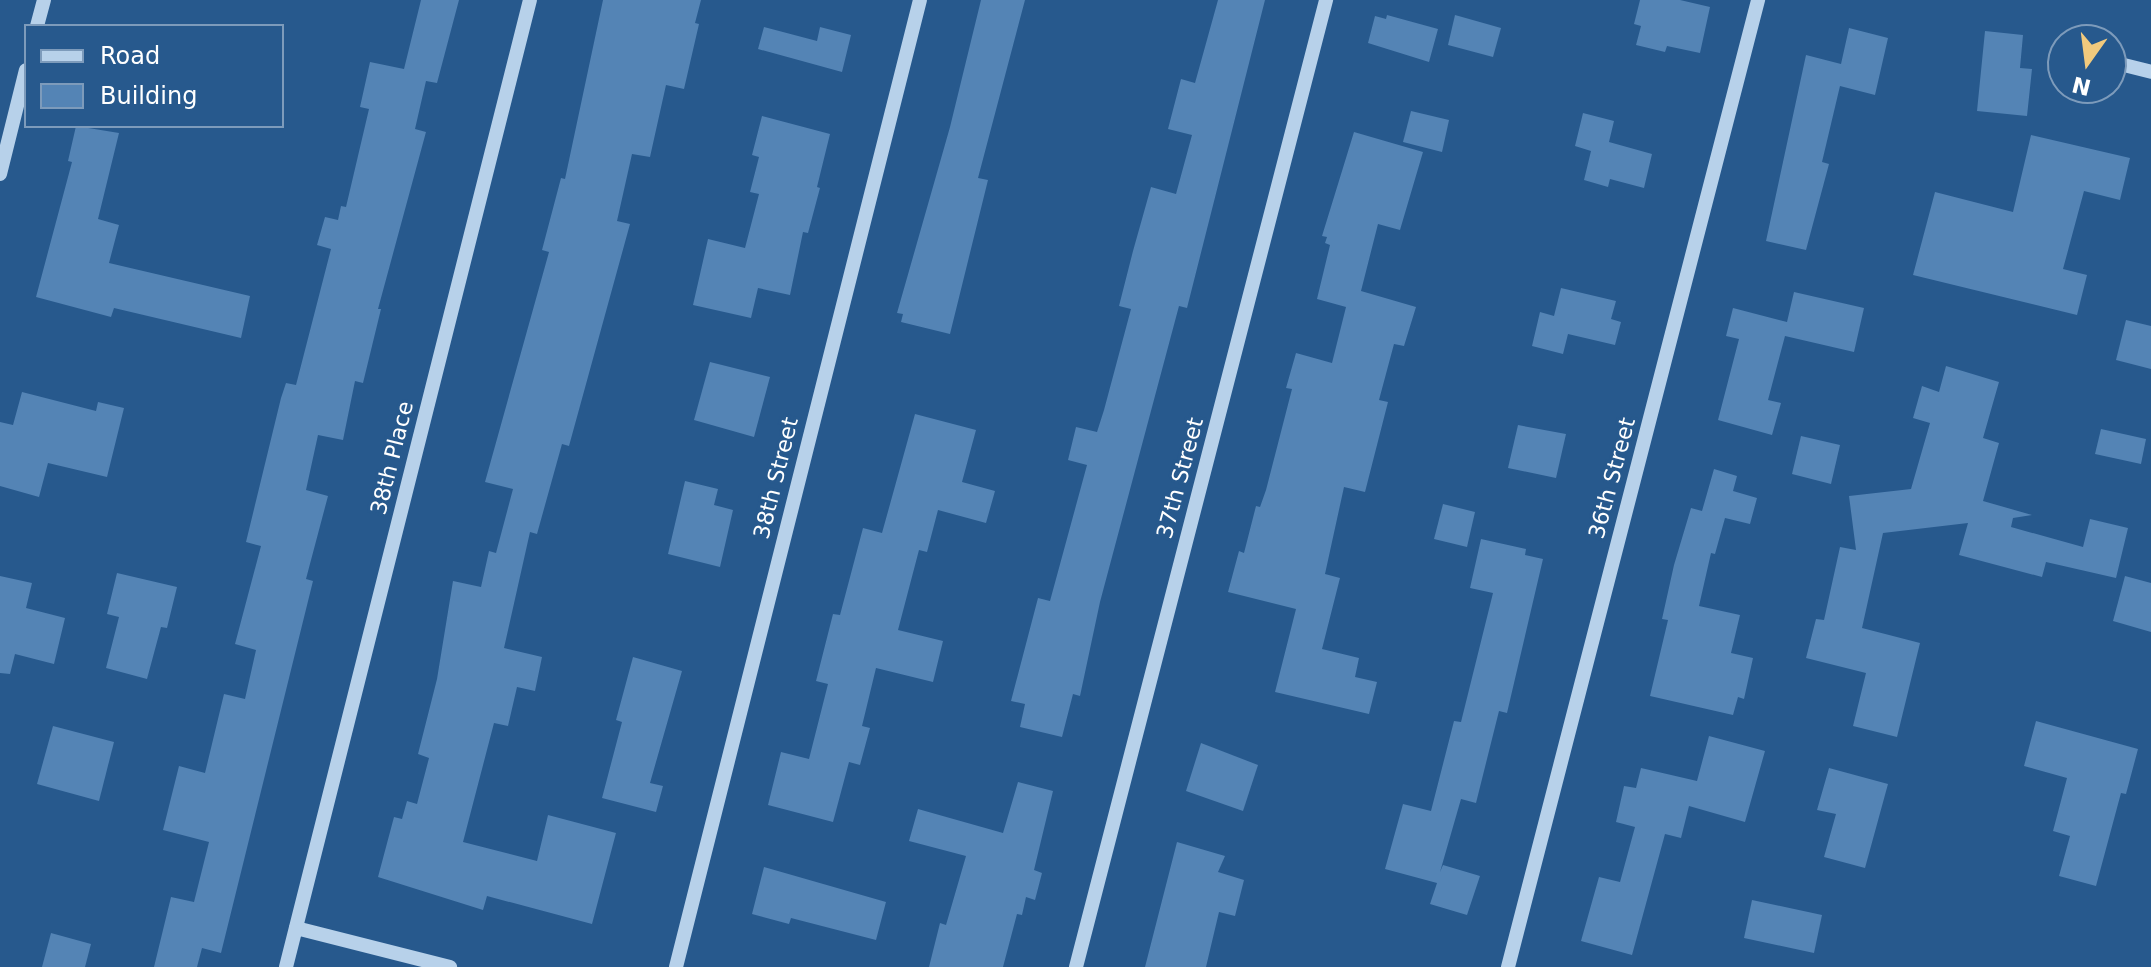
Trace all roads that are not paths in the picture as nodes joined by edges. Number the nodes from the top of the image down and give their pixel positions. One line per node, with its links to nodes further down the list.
1 (44, 0): 6 (street)
2 (530, 0): 11 (street, 38th Place)
3 (920, 0): 14 (street, 38th Street)
4 (1326, 0): 15 (street, 37th Street)
5 (1758, 0): 16 (street, 36th Street)
6 (38, 24)
7 (2127, 66): 8 (street)
8 (2151, 72)
9 (24, 78): 10 (street)
10 (0, 174)
11 (296, 928): 12 (street, 38th Place); 13 (street)
12 (286, 967)
13 (450, 967)
14 (676, 967)
15 (1076, 967)
16 (1508, 967)

